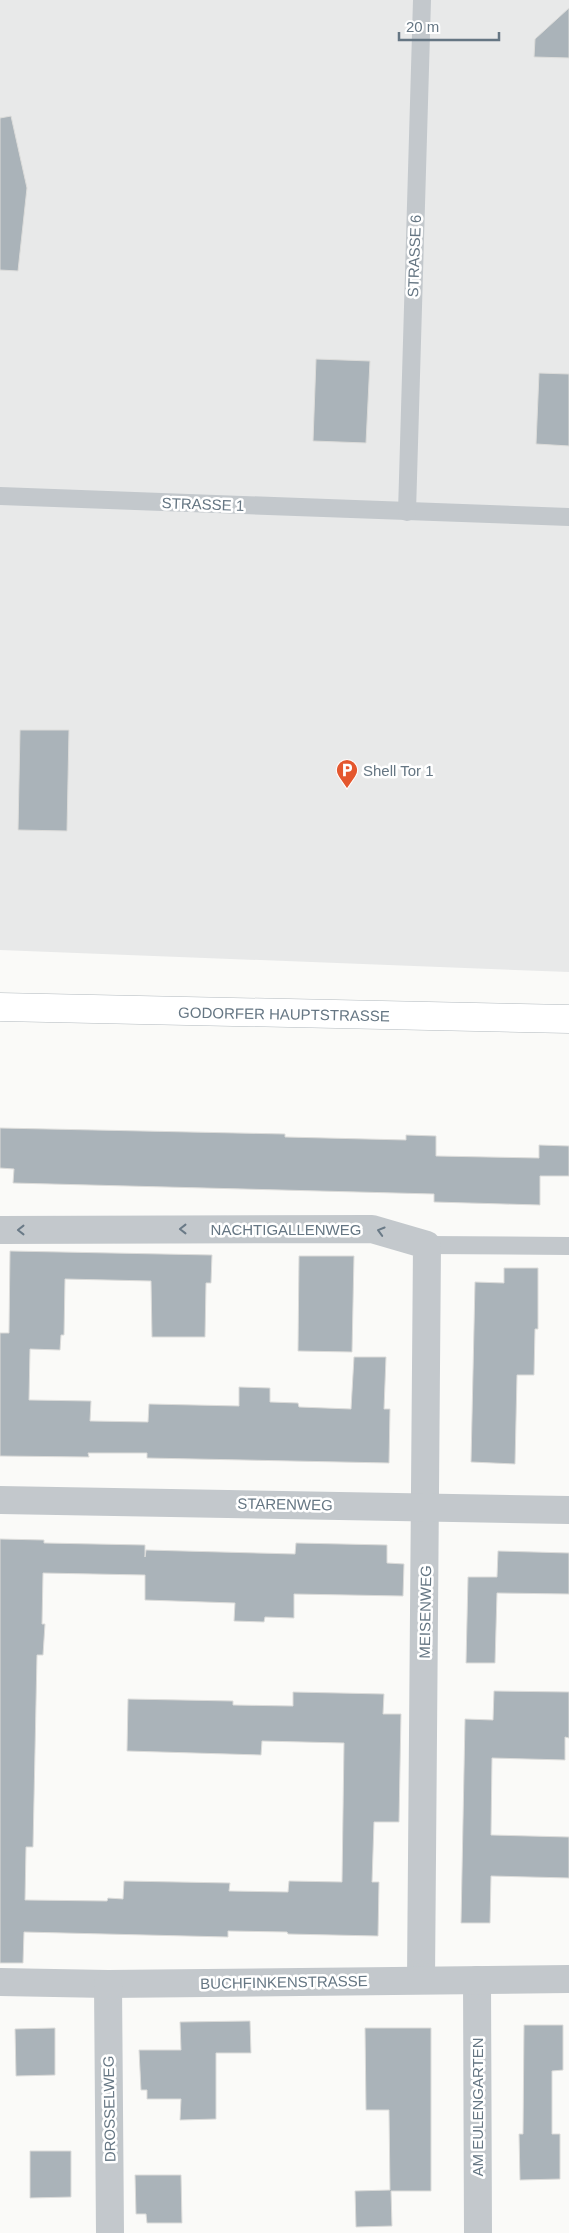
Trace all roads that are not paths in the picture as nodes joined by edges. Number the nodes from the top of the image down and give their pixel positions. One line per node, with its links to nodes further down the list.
1 (422, 0): 3 (lane, STRASSE 6)
2 (0, 496): 3 (lane, STRASSE 1)
3 (407, 512): 4 (lane, STRASSE 1)
4 (569, 517)
5 (0, 1007): 6 (main road, GODORFER HAUPTSTRASSE)
6 (569, 1019)
7 (0, 1230): 8 (street, NACHTIGALLENWEG, one-way to 7)
8 (428, 1245): 9 (lane, NACHTIGALLENWEG); 11 (street, MEISENWEG)
9 (569, 1246)
10 (0, 1500): 11 (street, STARENWEG)
11 (426, 1507): 12 (street, STARENWEG); 14 (street, MEISENWEG)
12 (569, 1510)
13 (569, 1979): 15 (street, BUCHFINKENSTRASSE)
14 (421, 1980): 15 (street, BUCHFINKENSTRASSE); 17 (street, BUCHFINKENSTRASSE)
15 (477, 1980): 19 (street, AM EULENGARTEN)
16 (0, 1982): 17 (street, BUCHFINKENSTRASSE)
17 (108, 1984): 18 (street, DROSSELWEG)
18 (110, 2233)
19 (478, 2233)

